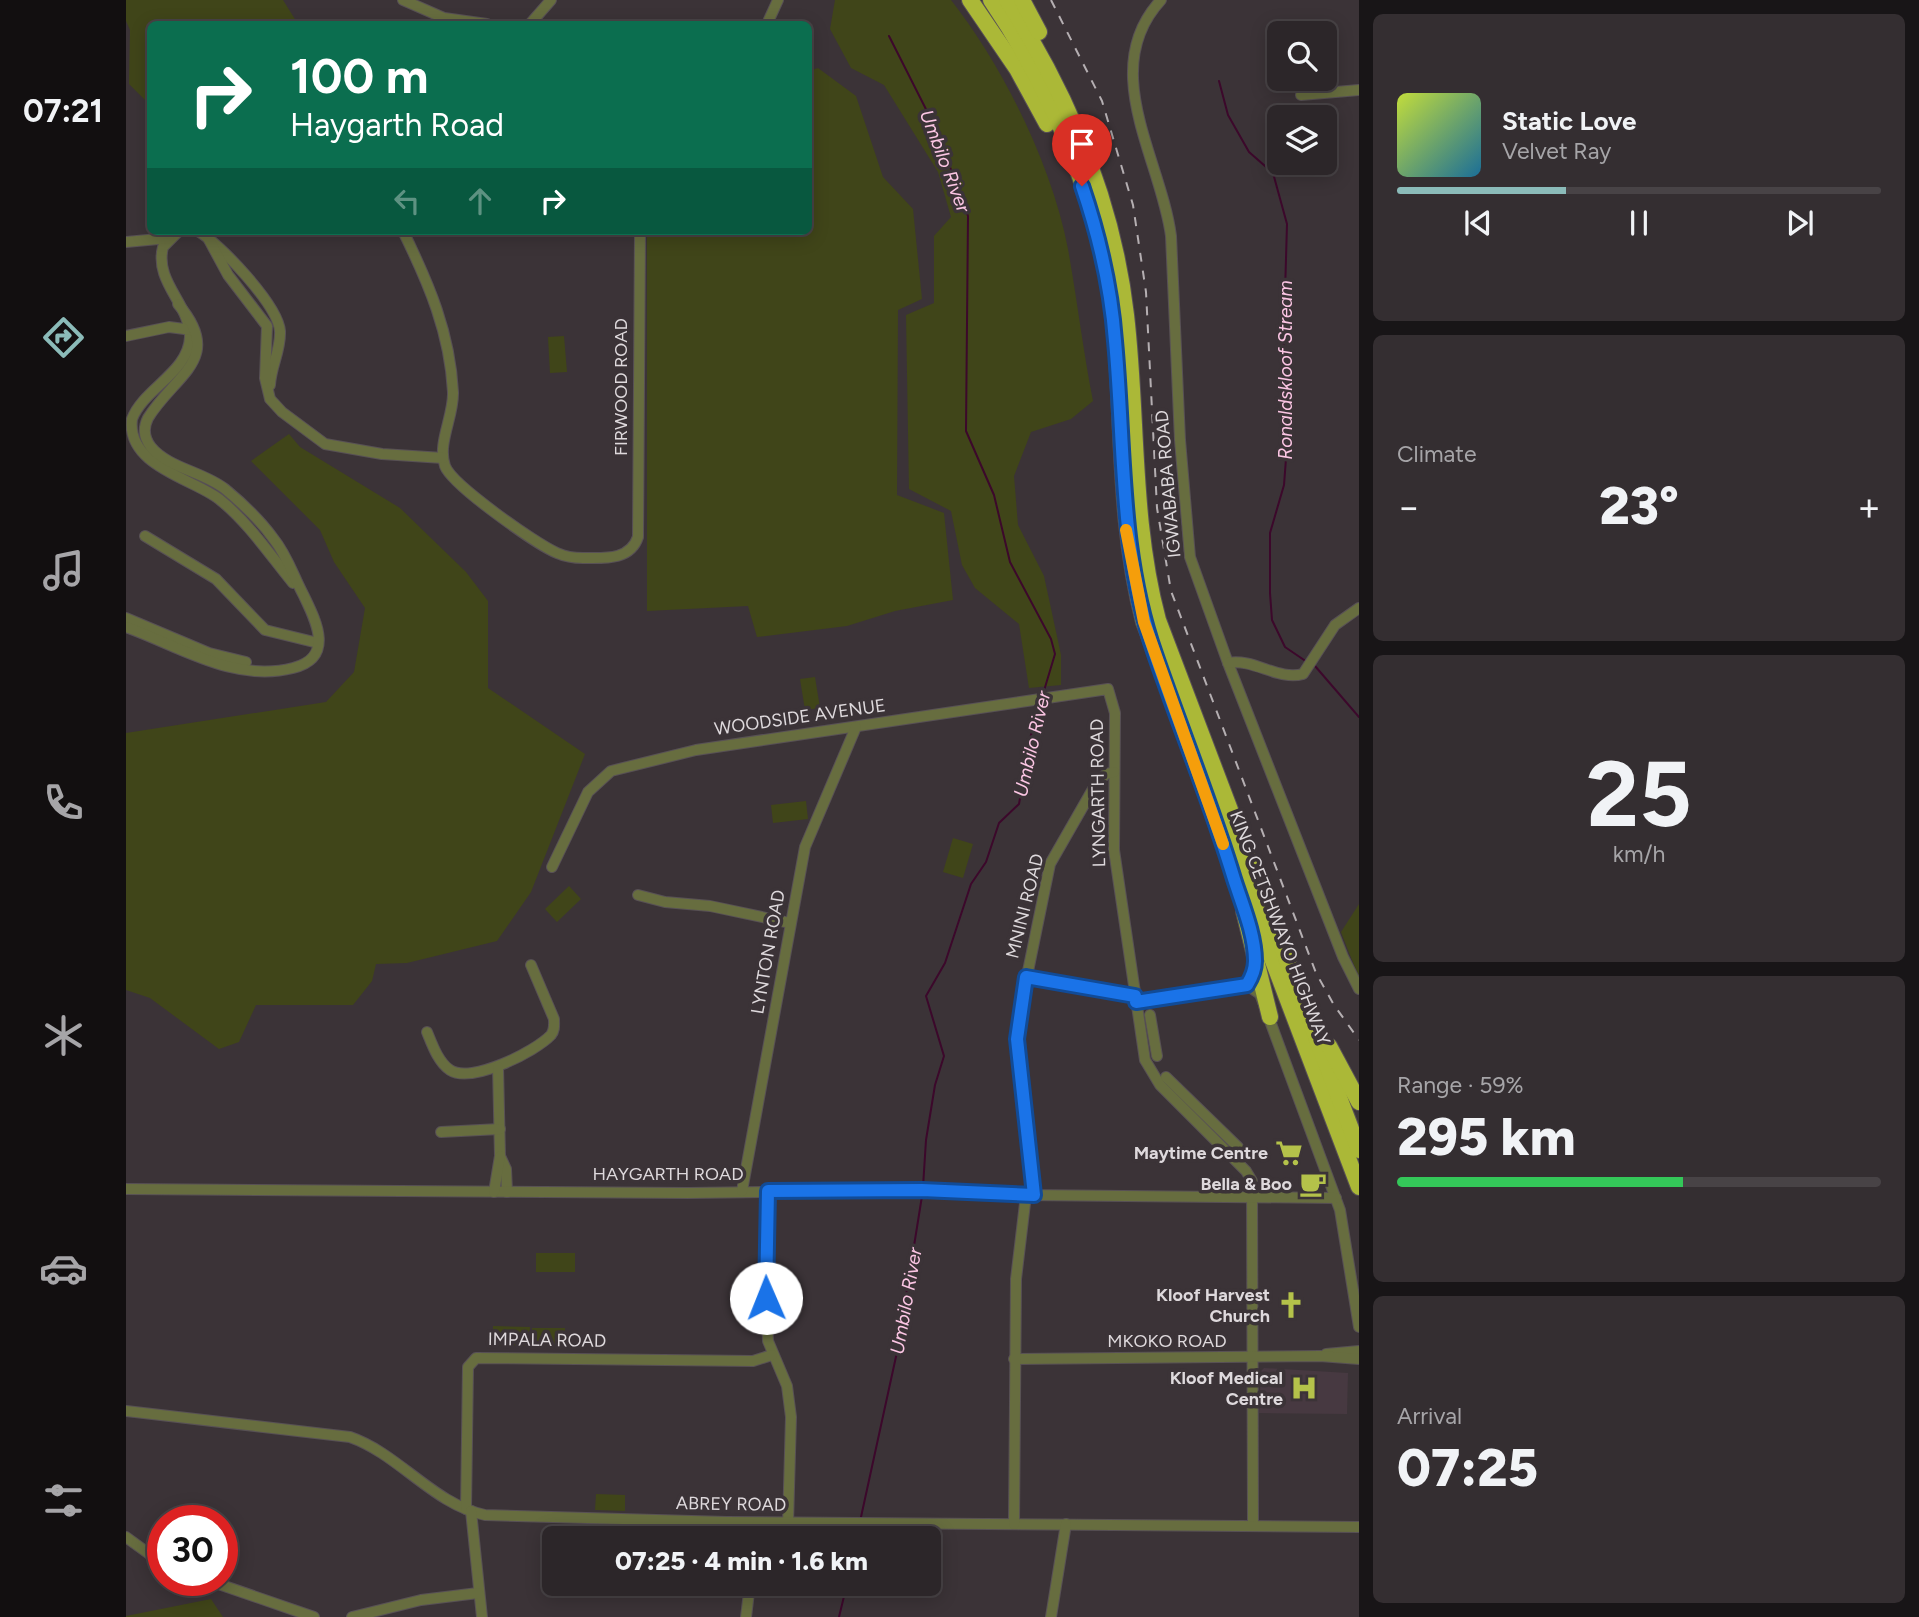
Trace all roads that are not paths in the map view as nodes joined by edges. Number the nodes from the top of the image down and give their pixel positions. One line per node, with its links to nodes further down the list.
1 (403, 0): 9 (street)
2 (551, 0): 10 (street)
3 (778, 0): 11 (street)
4 (970, 0): 15 (highway)
5 (991, 0): 15 (highway, KING CETSHWAYO HIGHWAY)
6 (1007, 0): 14 (highway, KING CETSHWAYO HIGHWAY)
7 (1022, 0): 14 (highway)
8 (1161, 0): 30 (street, IGWABABA ROAD)
9 (450, 21)
10 (533, 21)
11 (768, 21)
12 (1359, 90): 13 (street)
13 (1301, 95)
14 (1107, 216): 39 (highway, KING CETSHWAYO HIGHWAY)
15 (1097, 234): 35 (highway, KING CETSHWAYO HIGHWAY)
16 (168, 235): 21 (street)
17 (173, 235): 22 (street)
18 (204, 235): 24 (street)
19 (405, 235): 24 (street)
20 (640, 235): 24 (street, FIRWOOD ROAD)
21 (126, 242)
22 (193, 331): 23 (street); 29 (street)
23 (126, 336)
24 (443, 458)
25 (145, 536): 29 (street)
26 (1359, 608): 30 (street)
27 (126, 618): 31 (street)
28 (126, 627): 31 (street)
29 (318, 643): 31 (street)
30 (1228, 663): 44 (street, IGWABABA ROAD)
31 (283, 670)
32 (1108, 689): 33 (street, WOODSIDE AVENUE); 34 (street, LYNGARTH ROAD)
33 (856, 727): 36 (street, WOODSIDE AVENUE); 38 (street, LYNTON ROAD)
34 (1114, 772): 42 (street, MNINI ROAD); 45 (street, LYNGARTH ROAD)
35 (1207, 791): 40 (highway); 61 (highway, KING CETSHWAYO HIGHWAY)
36 (552, 867)
37 (638, 895): 38 (street)
38 (790, 923): 63 (street, LYNTON ROAD)
39 (1280, 943): 54 (highway); 58 (highway, KING CETSHWAYO HIGHWAY)
40 (1255, 959): 43 (street); 47 (highway)
41 (531, 965): 51 (street)
42 (1026, 977): 45 (street); 67 (street, MNINI ROAD)
43 (1247, 985): 45 (street); 47 (street)
44 (1359, 989)
45 (1135, 999): 48 (street, LYNGARTH ROAD)
46 (1150, 1015): 48 (street)
47 (1270, 1017): 70 (street)
48 (1146, 1030): 50 (street); 53 (street, LYNGARTH ROAD)
49 (427, 1032): 51 (street)
50 (1157, 1056)
51 (498, 1067): 55 (street)
52 (1166, 1077): 53 (street)
53 (1179, 1097): 57 (street); 60 (street, LYNGARTH ROAD)
54 (1359, 1102)
55 (500, 1129): 56 (street); 59 (street)
56 (441, 1132)
57 (1238, 1147)
58 (1359, 1150)
59 (500, 1156): 65 (street); 66 (street)
60 (1251, 1176): 68 (street); 69 (street, LYNGARTH ROAD)
61 (1359, 1187)
62 (126, 1189): 65 (street, HAYGARTH ROAD)
63 (741, 1191): 64 (street, HAYGARTH ROAD); 66 (street, HAYGARTH ROAD)
64 (768, 1191): 67 (street, HAYGARTH ROAD); 73 (street)
65 (494, 1192): 66 (street, HAYGARTH ROAD)
66 (507, 1192)
67 (1030, 1195): 68 (street, HAYGARTH ROAD); 76 (street, MNINI ROAD)
68 (1253, 1196): 69 (street, HAYGARTH ROAD); 75 (street)
69 (1273, 1197): 70 (street, HAYGARTH ROAD)
70 (1336, 1198): 71 (street)
71 (1359, 1327)
72 (1359, 1351): 74 (street, MKOKO ROAD)
73 (772, 1355): 80 (street, IMPALA ROAD); 82 (street)
74 (1320, 1356): 75 (street, MKOKO ROAD); 77 (street, MKOKO ROAD)
75 (1253, 1358): 76 (street, MKOKO ROAD); 79 (street)
76 (1014, 1359): 83 (street, MNINI ROAD)
77 (1359, 1359)
78 (126, 1411): 80 (street, ABREY ROAD)
79 (1252, 1486): 86 (street); 87 (street)
80 (468, 1510): 81 (street, ABREY ROAD); 92 (street)
81 (758, 1522): 82 (street, ABREY ROAD); 85 (street)
82 (788, 1523): 83 (street, ABREY ROAD)
83 (1014, 1524): 84 (street, ABREY ROAD)
84 (1066, 1524): 86 (street, ABREY ROAD); 98 (street)
85 (758, 1526)
86 (1252, 1526): 87 (street, ABREY ROAD)
87 (1270, 1526): 88 (street, ABREY ROAD)
88 (1359, 1527)
89 (126, 1537): 90 (street)
90 (147, 1552)
91 (238, 1591): 94 (street)
92 (478, 1593): 95 (street); 96 (street)
93 (749, 1596): 97 (street)
94 (314, 1617)
95 (352, 1617)
96 (482, 1617)
97 (746, 1617)
98 (1051, 1617)

